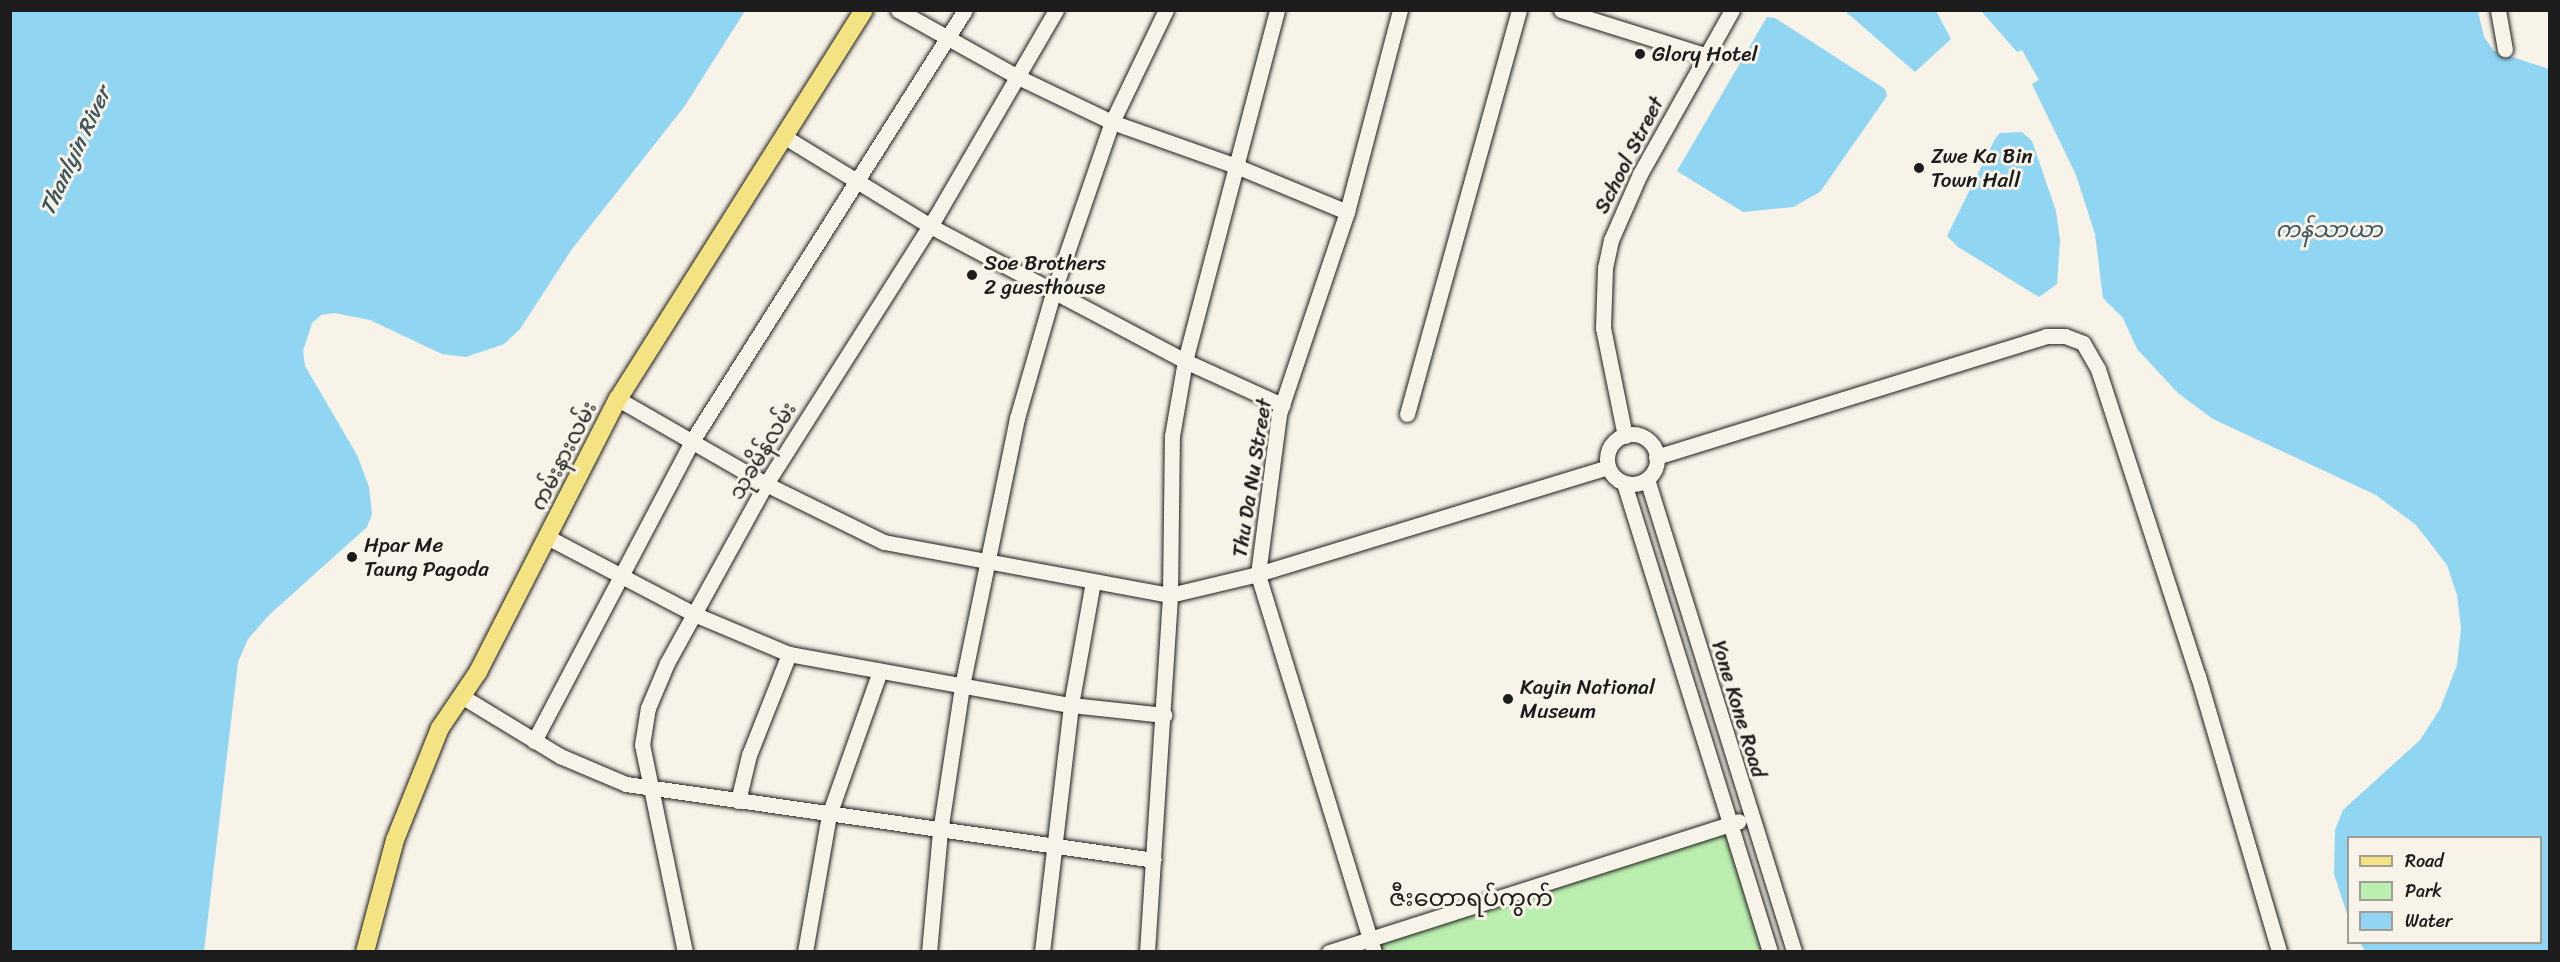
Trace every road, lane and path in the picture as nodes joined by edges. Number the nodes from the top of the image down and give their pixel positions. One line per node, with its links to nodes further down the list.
1 (864, 10): 17 (main road, ကမ်းနားလမ်း)
2 (898, 10): 12 (street)
3 (965, 10): 12 (street)
4 (1056, 10): 15 (street, သုခမိန်လမ်း)
5 (1166, 10): 16 (street)
6 (1277, 10): 18 (street)
7 (1400, 10): 20 (street, Thu Da Nu Street)
8 (1518, 10): 26 (street)
9 (1561, 10): 14 (street)
10 (1732, 10): 14 (street, School Street)
11 (2498, 10): 13 (street)
12 (948, 38): 15 (street); 19 (street)
13 (2505, 49)
14 (1705, 55): 27 (street, School Street)
15 (1018, 77): 16 (street); 21 (street, သုခမိန်လမ်း)
16 (1112, 122): 18 (street); 22 (street)
17 (785, 136): 19 (street); 24 (main road, ကမ်းနားလမ်း)
18 (1236, 165): 20 (street); 23 (street)
19 (858, 182): 21 (street); 28 (street)
20 (1347, 212): 25 (street, Thu Da Nu Street)
21 (930, 226): 22 (street); 33 (street, သုခမိန်လမ်း)
22 (1054, 290): 23 (street); 35 (street)
23 (1185, 361): 25 (street); 39 (street)
24 (618, 399): 28 (street); 34 (main road, ကမ်းနားလမ်း)
25 (1282, 405): 37 (street, Thu Da Nu Street)
26 (1407, 414)
27 (1624, 436): 29 (street); 30 (street)
28 (692, 441): 33 (street); 36 (street)
29 (1656, 456): 31 (street); 68 (street)
30 (1608, 466): 32 (street); 37 (street)
31 (1647, 479): 32 (street); 41 (street, Yone Kone Road)
32 (1624, 483): 42 (street)
33 (766, 484): 35 (street); 40 (street, သုခမိန်လမ်း)
34 (549, 538): 36 (street); 46 (main road, ကမ်းနားလမ်း)
35 (987, 564): 38 (street); 45 (street)
36 (621, 574): 40 (street); 49 (street)
37 (1258, 574): 39 (street); 58 (street, Thu Da Nu Street)
38 (1093, 582): 39 (street); 47 (street)
39 (1170, 595): 48 (street)
40 (694, 614): 43 (street); 50 (street, သုခမိန်လမ်း)
41 (1695, 638): 42 (street); 53 (street, Yone Kone Road)
42 (1674, 644): 54 (street)
43 (789, 654): 44 (street); 51 (street)
44 (880, 671): 45 (street); 52 (street)
45 (962, 686): 47 (street); 55 (street)
46 (463, 697): 49 (street); 59 (main road, ကမ်းနားလမ်း)
47 (1071, 705): 48 (street); 56 (street)
48 (1164, 715): 57 (street)
49 (534, 741): 50 (street)
50 (649, 787): 51 (street); 60 (street, သုခမိန်လမ်း)
51 (738, 801): 52 (street)
52 (829, 814): 55 (street); 61 (street)
53 (1751, 818): 54 (street); 67 (street, Yone Kone Road)
54 (1730, 823): 58 (street); 66 (street)
55 (940, 832): 56 (street); 62 (street)
56 (1054, 848): 57 (street); 63 (street)
57 (1154, 860): 64 (street)
58 (1372, 946): 65 (street)
59 (365, 951)
60 (686, 951)
61 (805, 951)
62 (929, 951)
63 (1042, 951)
64 (1147, 951)
65 (1329, 951)
66 (1770, 951)
67 (1794, 951)
68 (2278, 951)

